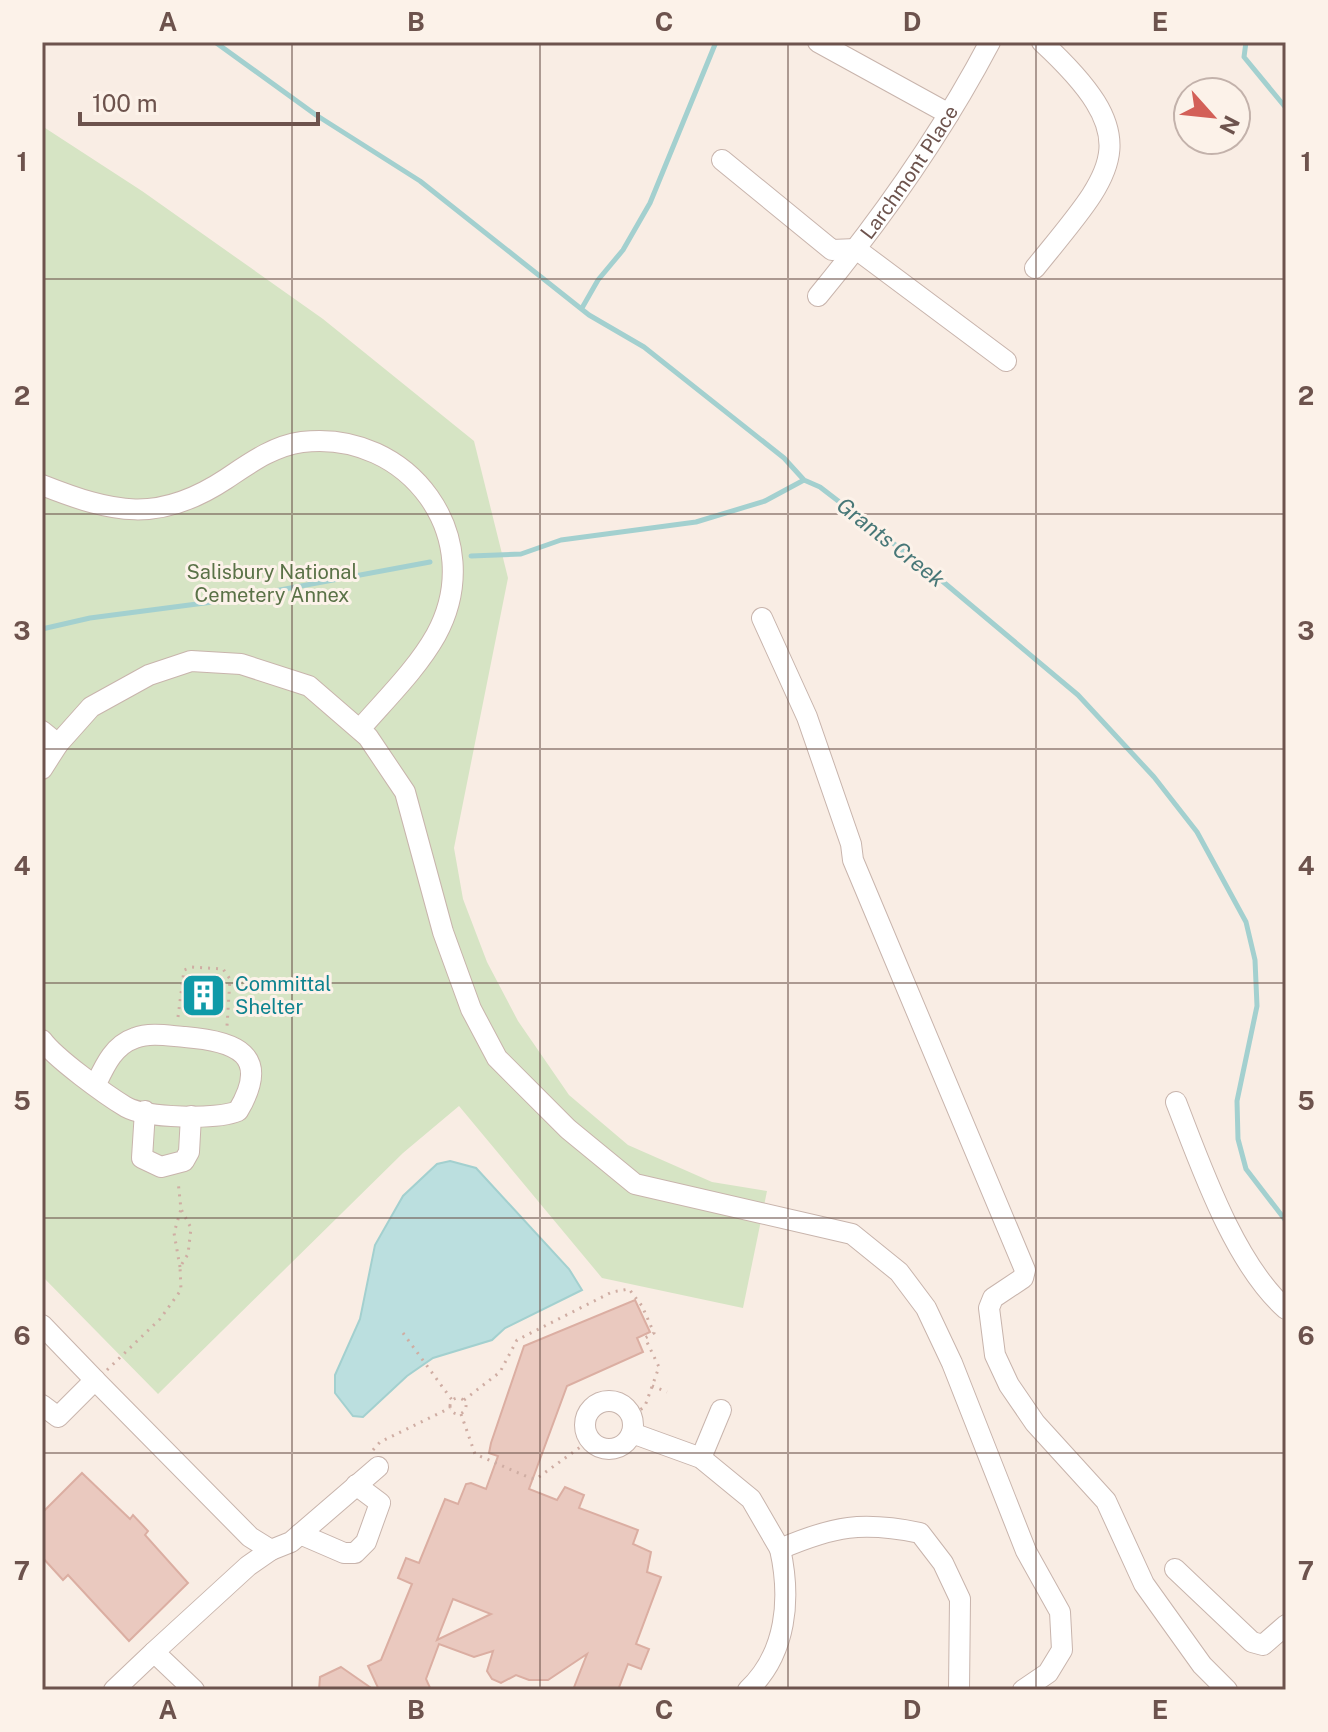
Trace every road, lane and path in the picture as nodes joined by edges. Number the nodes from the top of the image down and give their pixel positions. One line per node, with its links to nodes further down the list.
1 (818, 42): 4 (street)
2 (990, 42): 4 (street, Larchmont Place)
3 (1042, 42): 7 (street)
4 (949, 114): 6 (street, Larchmont Place)
5 (722, 160): 6 (street)
6 (856, 249): 8 (street, Larchmont Place); 9 (street)
7 (1035, 268)
8 (818, 296)
9 (1006, 361)
10 (42, 485): 12 (street)
11 (762, 618): 52 (street)
12 (360, 729): 13 (street); 51 (street)
13 (50, 738): 14 (street)
14 (42, 769)
15 (176, 1036): 17 (street); 17 (path); 18 (street)
16 (42, 1040): 18 (street)
17 (226, 1042): 21 (street)
18 (96, 1084): 20 (street)
19 (1176, 1102): 25 (street)
20 (145, 1111): 21 (street); 22 (street)
21 (191, 1116): 22 (street)
22 (173, 1166): 23 (path)
23 (181, 1209): 24 (path); 24 (path)
24 (180, 1267): 28 (path)
25 (1286, 1309)
26 (42, 1325): 28 (street)
27 (403, 1333): 31 (path)
28 (95, 1380): 33 (street); 43 (street)
29 (652, 1386): 30 (path); 32 (path); 37 (path)
30 (667, 1392)
31 (452, 1400): 32 (path); 34 (path)
32 (464, 1400): 36 (path)
33 (42, 1405)
34 (450, 1408): 36 (path); 40 (path)
35 (721, 1410): 39 (street)
36 (461, 1414): 38 (path)
37 (632, 1425): 38 (street); 38 (street); 39 (street)
38 (590, 1440)
39 (701, 1458): 42 (street)
40 (368, 1475): 41 (street); 41 (street)
41 (300, 1534): 43 (street)
42 (780, 1549): 49 (street); 50 (street)
43 (271, 1550): 46 (street)
44 (1175, 1569): 45 (street)
45 (1282, 1637)
46 (154, 1652): 47 (street); 48 (street)
47 (114, 1690)
48 (194, 1690)
49 (748, 1690)
50 (959, 1690)
51 (1023, 1690)
52 (1227, 1690)

